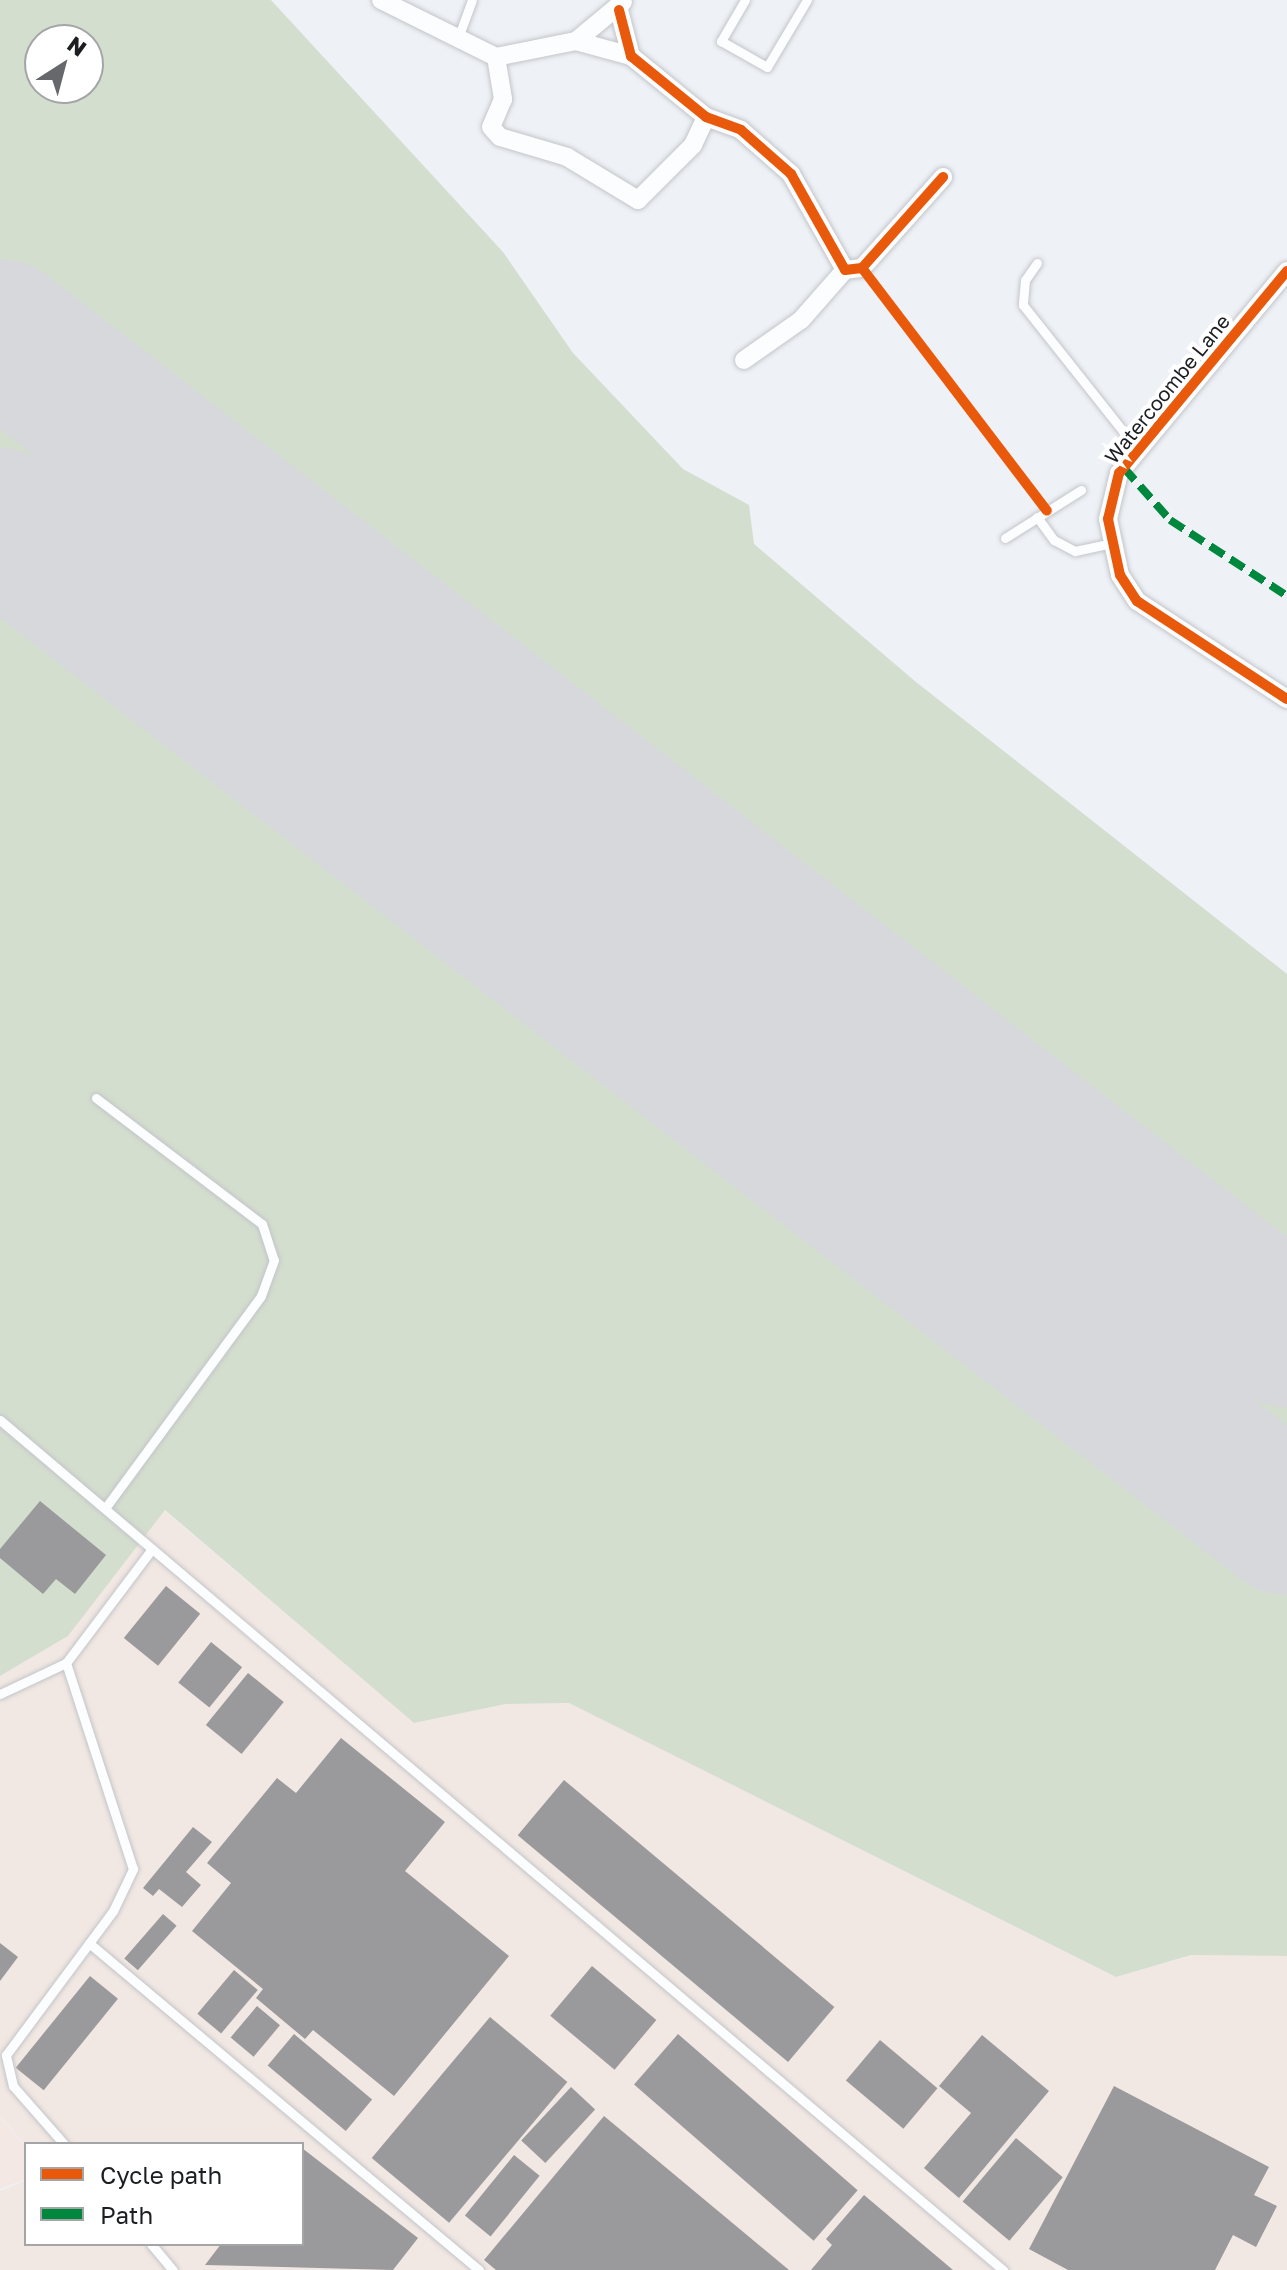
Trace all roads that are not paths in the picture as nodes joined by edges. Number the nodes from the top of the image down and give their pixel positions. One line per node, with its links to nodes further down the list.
1 (381, 0): 6 (street)
2 (472, 0): 6 (lane)
3 (745, 0): 4 (lane)
4 (807, 0)
5 (622, 5): 7 (street); 8 (street)
6 (458, 38): 9 (street)
7 (576, 41): 8 (street); 9 (street)
8 (631, 56): 10 (street)
9 (496, 57): 10 (street)
10 (706, 117): 13 (street)
11 (943, 177): 13 (street)
12 (1037, 263): 16 (lane)
13 (854, 269): 15 (street)
14 (1287, 271): 16 (street, Watercoombe Lane)
15 (744, 360)
16 (1138, 450): 20 (street, Watercoombe Lane)
17 (1081, 490): 18 (lane)
18 (1037, 517): 19 (lane); 20 (lane)
19 (1005, 538)
20 (1109, 544): 21 (street)
21 (1287, 699)
22 (96, 1098): 24 (lane)
23 (0, 1420): 24 (lane)
24 (105, 1508): 25 (lane)
25 (152, 1549): 26 (lane); 33 (lane)
26 (66, 1663): 27 (lane); 28 (lane)
27 (0, 1694)
28 (89, 1943): 29 (lane); 32 (lane)
29 (62, 2142)
30 (153, 2246): 31 (lane)
31 (173, 2270)
32 (479, 2270)
33 (1003, 2270)

